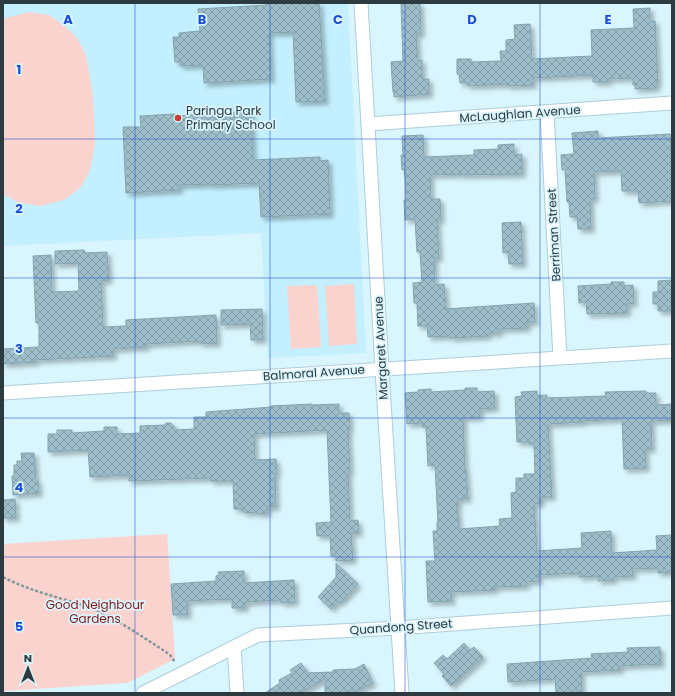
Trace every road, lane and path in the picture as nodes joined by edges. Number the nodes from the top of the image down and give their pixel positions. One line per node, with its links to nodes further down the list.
1 (361, 3): 4 (street, Margaret Avenue)
2 (672, 103): 3 (street, McLaughlan Avenue)
3 (547, 112): 4 (street, McLaughlan Avenue); 6 (street, Berriman Street)
4 (368, 124): 7 (street, Margaret Avenue)
5 (672, 351): 6 (street, Balmoral Avenue)
6 (560, 358): 7 (street, Balmoral Avenue)
7 (382, 369): 8 (street, Balmoral Avenue); 11 (street, Margaret Avenue)
8 (3, 393)
9 (3, 577): 13 (path)
10 (672, 608): 11 (street, Quandong Street)
11 (398, 628): 12 (street, Quandong Street); 16 (street, Margaret Avenue)
12 (234, 647): 13 (street, Quandong Street); 15 (street)
13 (183, 673): 14 (street, Quandong Street)
14 (143, 693)
15 (237, 693)
16 (402, 693)

